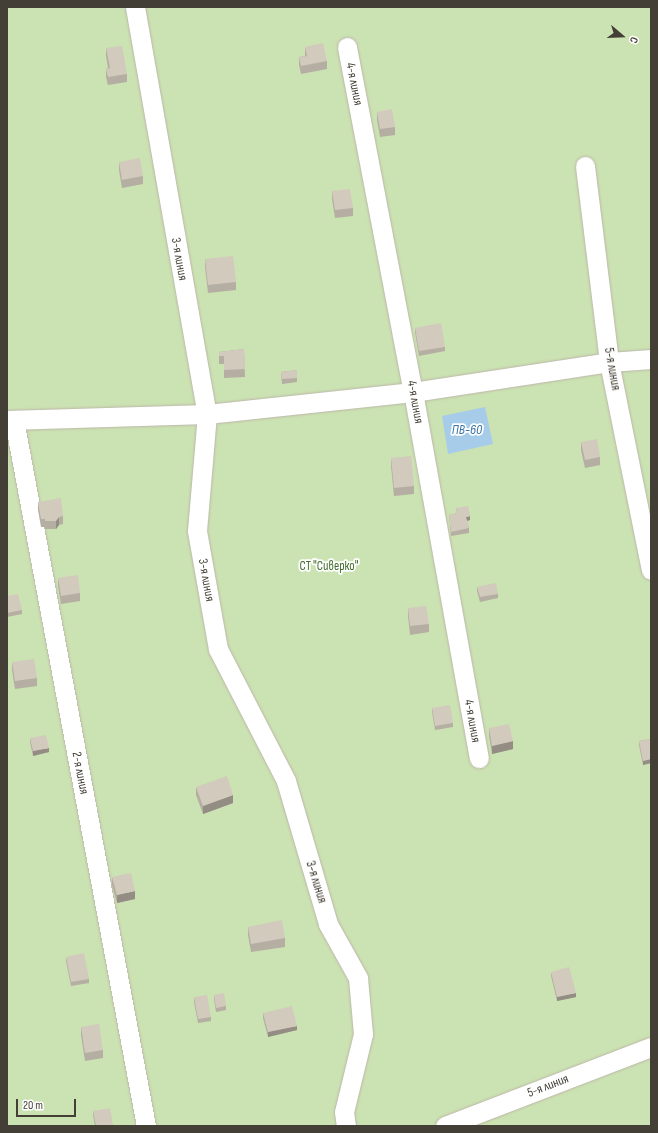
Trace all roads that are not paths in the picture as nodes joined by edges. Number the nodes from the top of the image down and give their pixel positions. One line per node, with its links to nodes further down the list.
1 (135, 7): 7 (street, 3-я линия)
2 (347, 47): 6 (street, 4-я линия)
3 (585, 166): 5 (street, 5-я линия)
4 (651, 359): 5 (street)
5 (609, 362): 6 (street); 9 (street, 5-я линия)
6 (413, 392): 7 (street); 10 (street, 4-я линия)
7 (207, 414): 8 (street); 13 (street, 3-я линия)
8 (11, 420): 12 (street, 2-я линия)
9 (651, 570)
10 (479, 758)
11 (651, 1047): 14 (street, 5-я линия)
12 (146, 1126)
13 (346, 1126)
14 (445, 1126)

